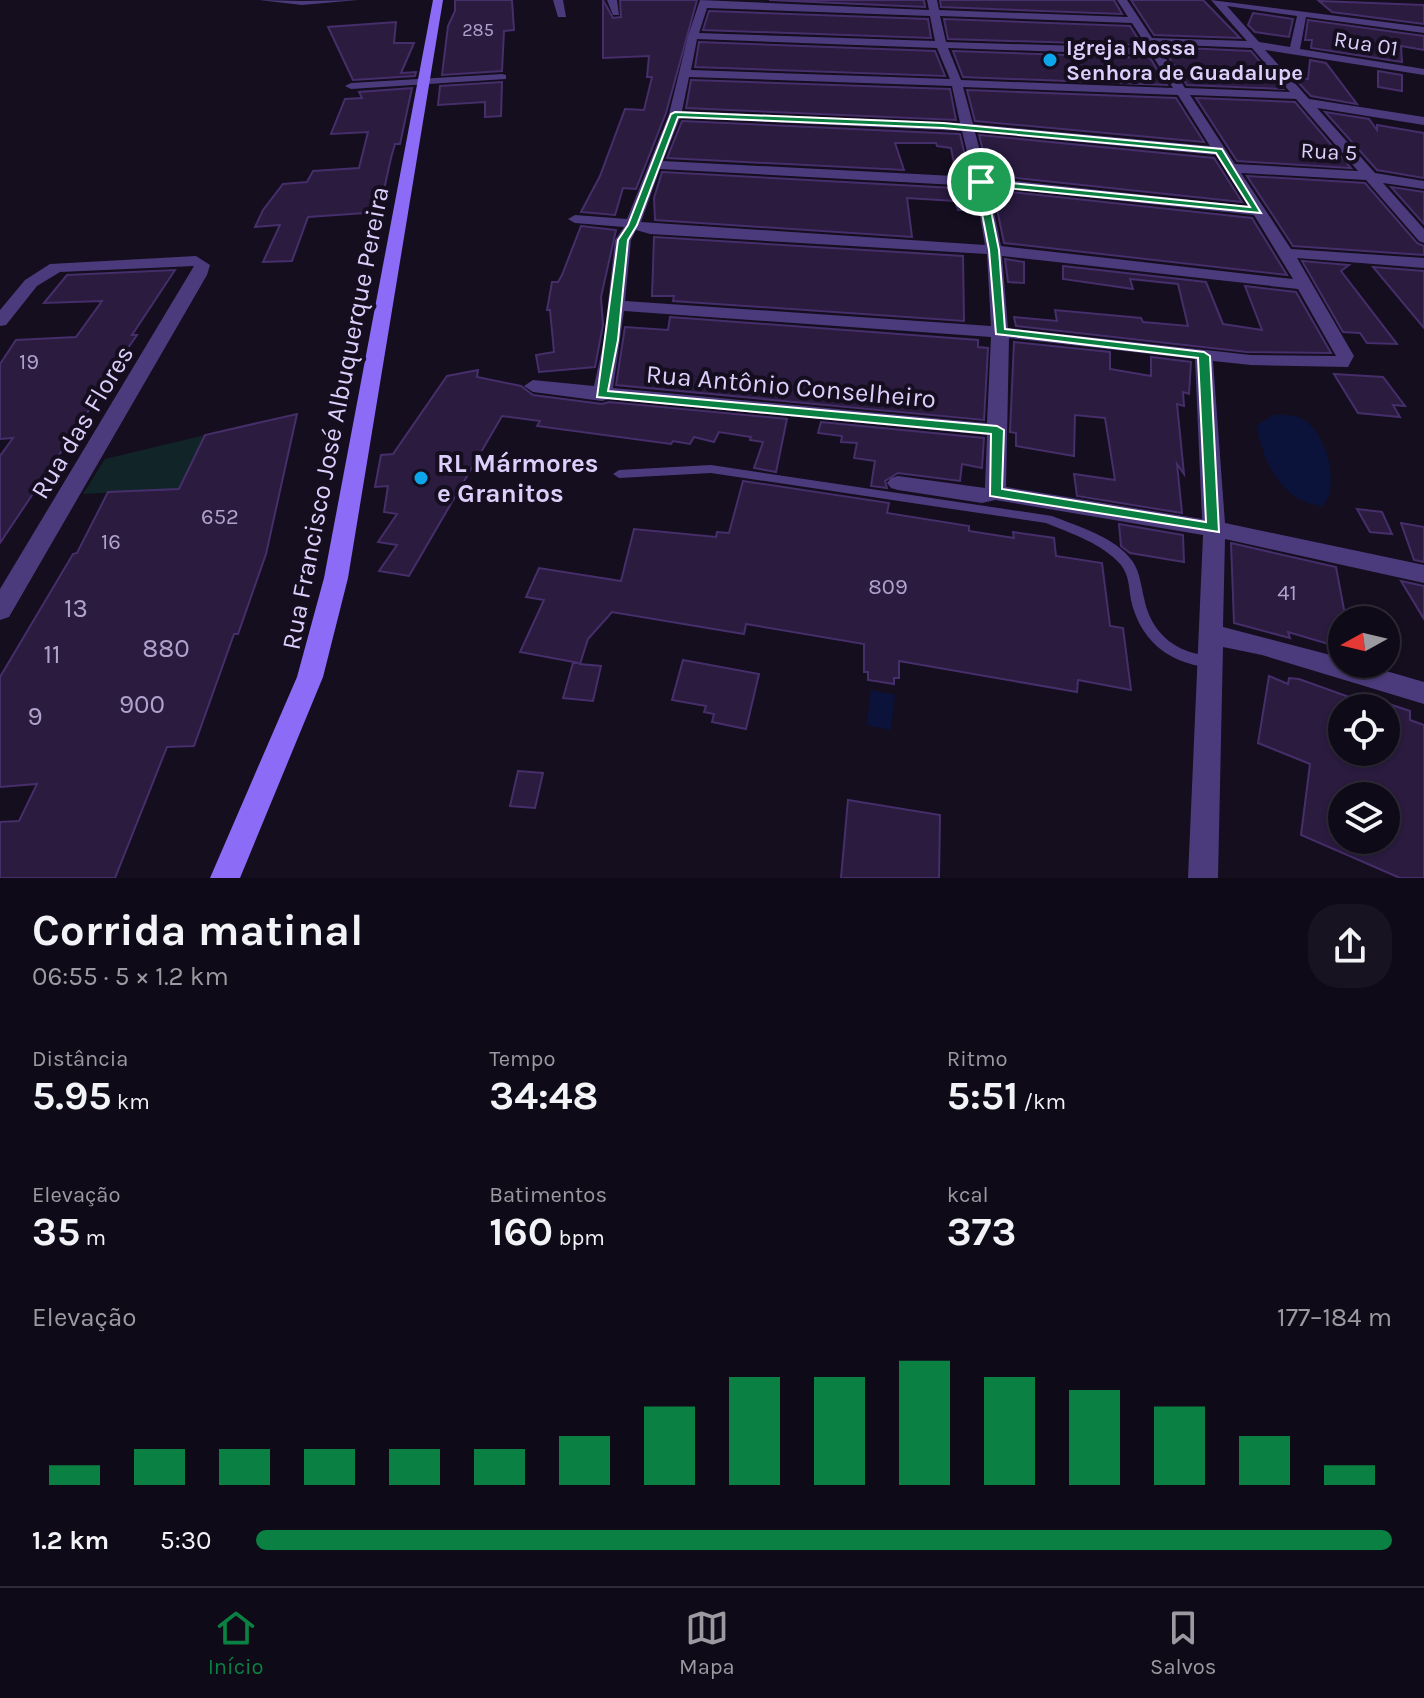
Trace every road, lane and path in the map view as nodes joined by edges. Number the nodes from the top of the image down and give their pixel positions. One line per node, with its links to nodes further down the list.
1 (262, 0): 2 (lane)
2 (355, 0)
3 (438, 0): 24 (main road, Rua Francisco José Albuquerque Pereira)
4 (558, 0): 12 (street)
5 (612, 0): 10 (street)
6 (1122, 0): 13 (street)
7 (1217, 1): 11 (street); 17 (street)
8 (704, 2): 9 (street); 15 (street)
9 (933, 6): 13 (street); 16 (street)
10 (616, 13)
11 (1302, 14): 14 (street); 19 (street)
12 (562, 15)
13 (1135, 20): 18 (street)
14 (1424, 30)
15 (693, 36): 16 (street, Rua 01); 21 (street)
16 (941, 44): 18 (street, Rua 01); 23 (street)
17 (1255, 45): 18 (street, Rua 01); 19 (street, Rua 01); 27 (street)
18 (1153, 46): 26 (street)
19 (1294, 52): 20 (street, Rua 01)
20 (1424, 72)
21 (684, 73): 23 (street); 28 (street)
22 (502, 77): 24 (street)
23 (956, 81): 26 (street); 30 (street)
24 (423, 82): 25 (street); 61 (main road, Rua Francisco José Albuquerque Pereira)
25 (351, 86)
26 (1183, 92): 27 (street); 31 (street)
27 (1302, 99): 29 (street); 34 (street)
28 (675, 114): 30 (street); 32 (street)
29 (1424, 121)
30 (966, 127): 31 (street); 35 (street)
31 (1219, 151): 33 (street)
32 (655, 165): 35 (street); 39 (street)
33 (1231, 168): 34 (street, Rua 5); 37 (street)
34 (1368, 176): 36 (street, Rua 5); 40 (street)
35 (981, 182): 37 (street); 41 (street)
36 (1424, 185)
37 (1257, 211): 42 (street)
38 (575, 219): 39 (street)
39 (632, 225): 41 (street); 45 (street)
40 (1424, 238)
41 (994, 250): 44 (street); 47 (street)
42 (1286, 253): 43 (street); 44 (street)
43 (1424, 263)
44 (1305, 285): 48 (street)
45 (616, 305): 47 (street); 50 (street)
46 (0, 321): 57 (street, Rua das Flores)
47 (1000, 332): 48 (street); 51 (street)
48 (1204, 356): 55 (street)
49 (533, 386): 50 (street, Rua Antônio Conselheiro)
50 (602, 395): 51 (street, Rua Antônio Conselheiro)
51 (997, 430): 54 (street)
52 (619, 474): 59 (lane)
53 (898, 483): 54 (street)
54 (995, 493): 55 (street)
55 (1214, 529): 56 (street); 58 (street)
56 (1424, 574)
57 (0, 610)
58 (1212, 635): 59 (street); 60 (street)
59 (1211, 662): 62 (street)
60 (1424, 693)
61 (225, 878)
62 (1203, 878)

